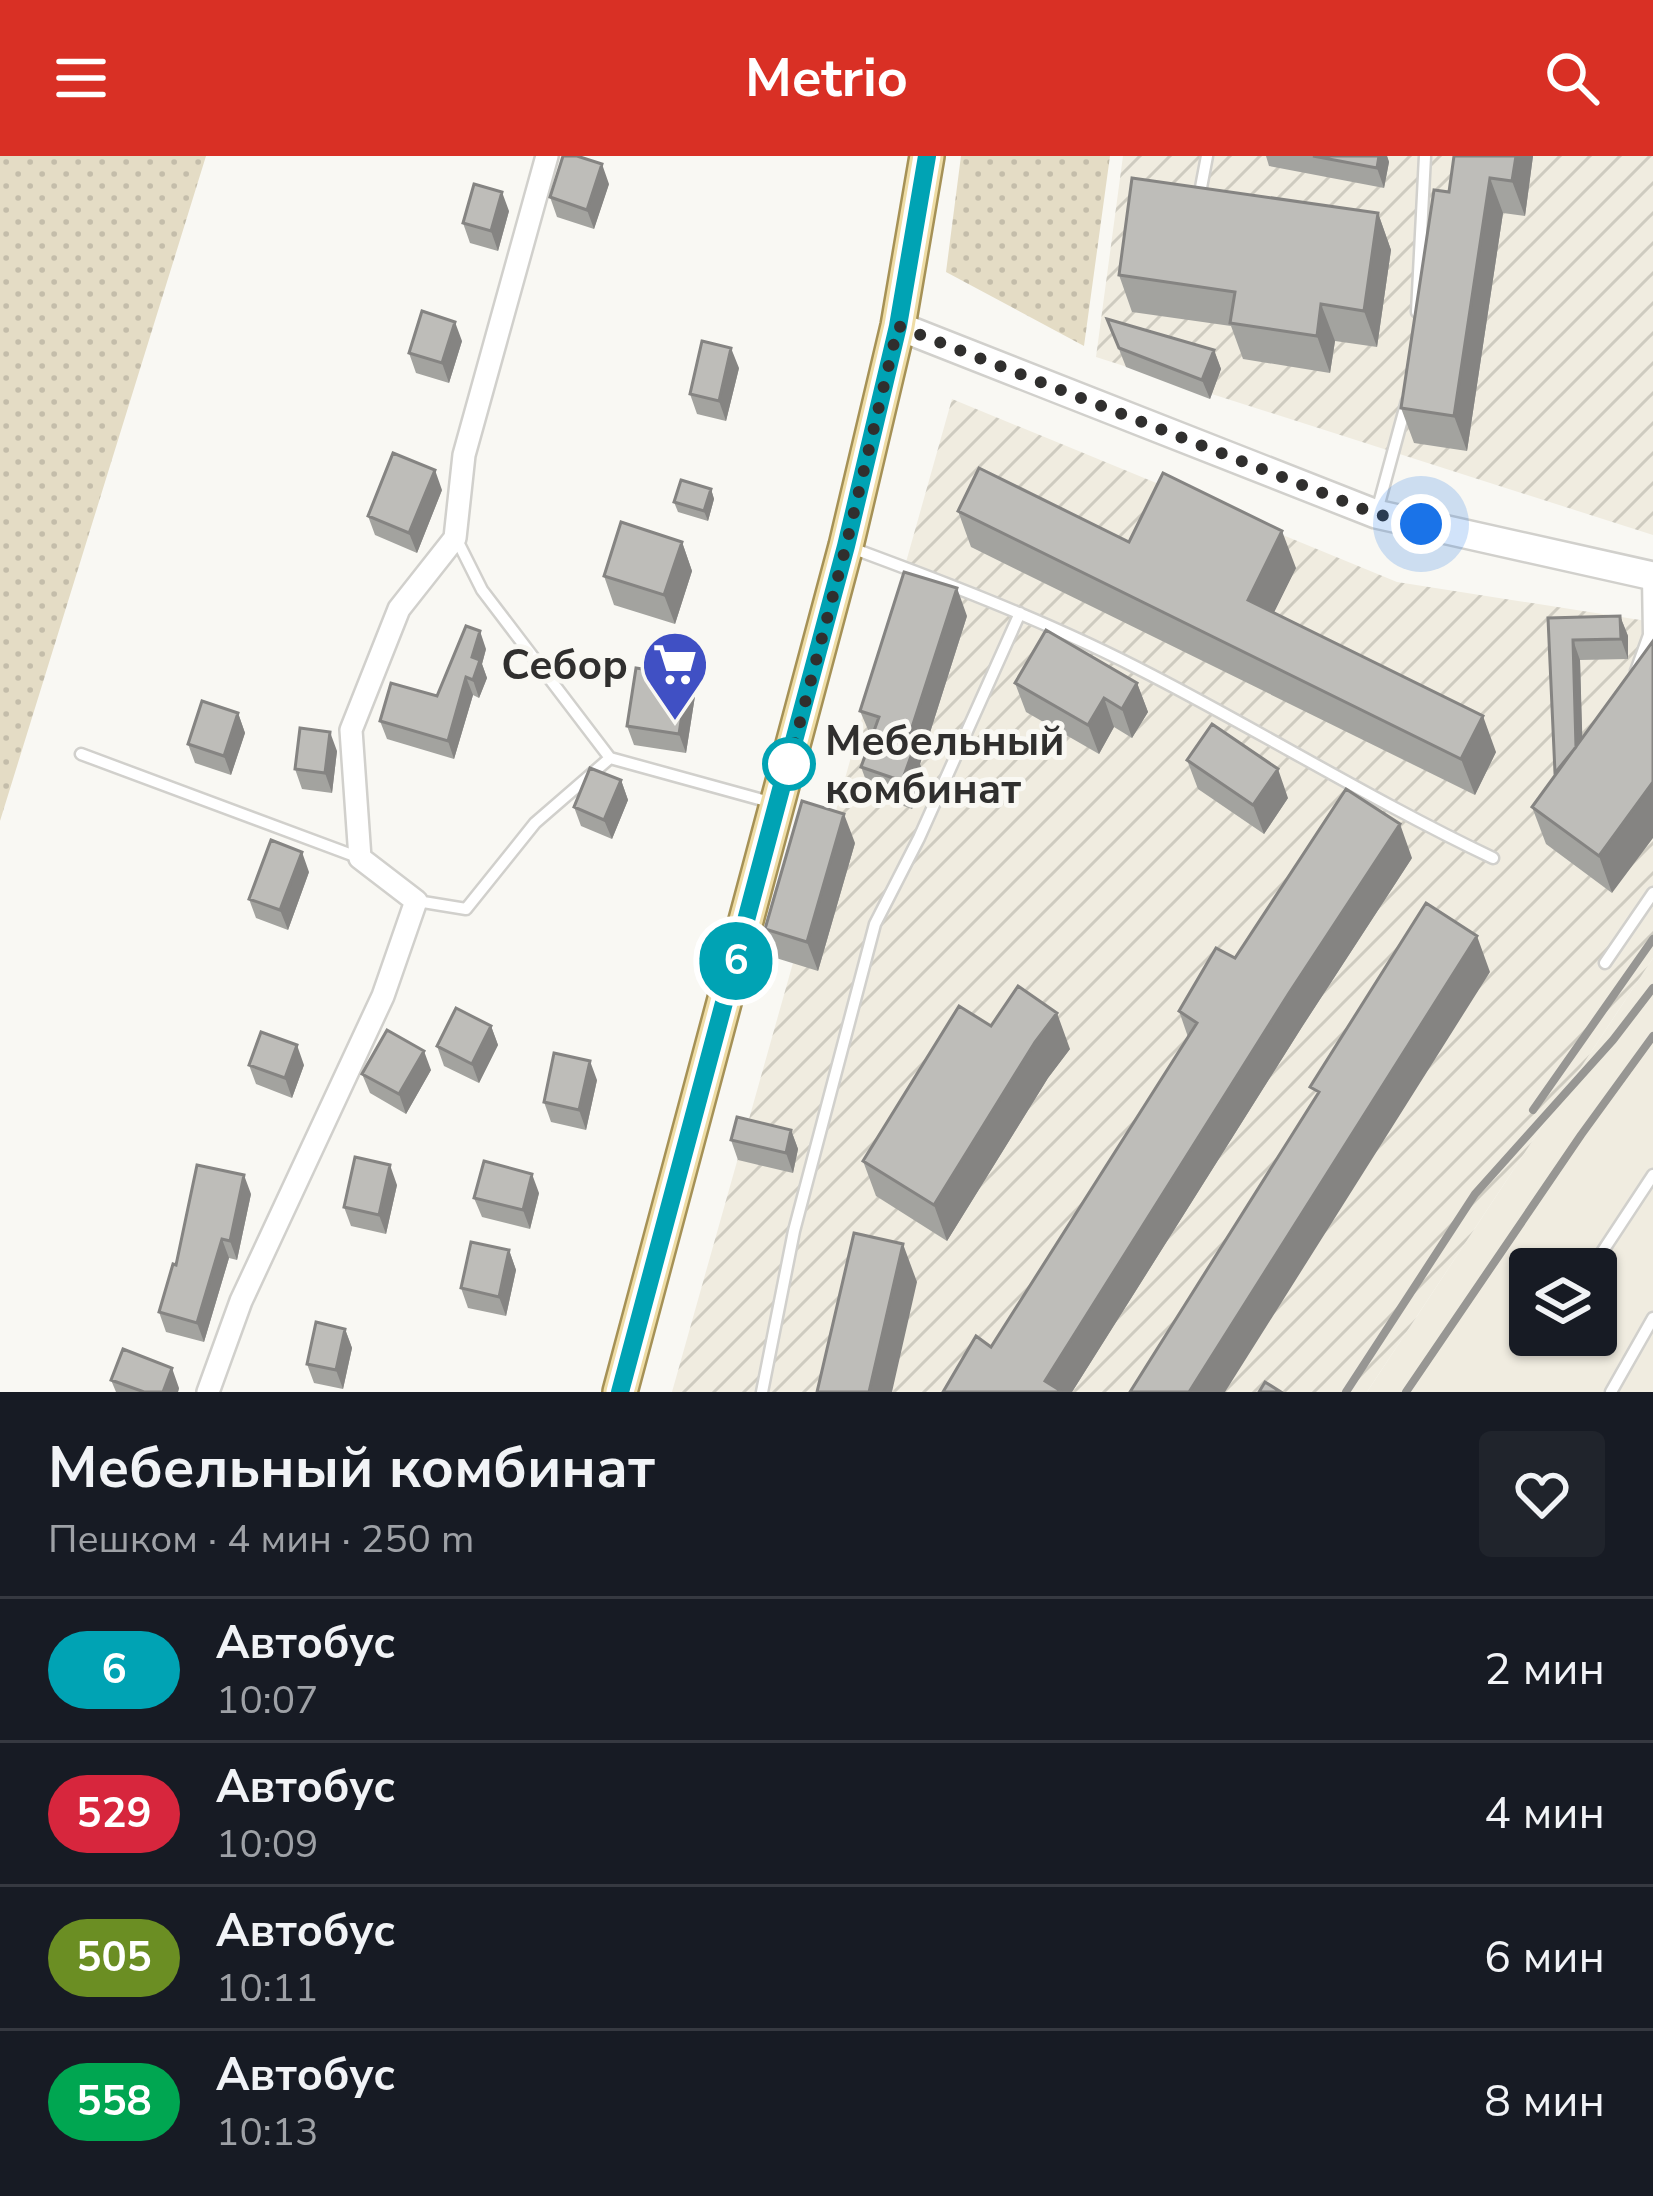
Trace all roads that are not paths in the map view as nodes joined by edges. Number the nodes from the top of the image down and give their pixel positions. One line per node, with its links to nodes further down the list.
1 (547, 156): 10 (street)
2 (927, 156): 6 (main road)
3 (1207, 156): 5 (lane)
4 (1424, 156): 7 (lane)
5 (1199, 198)
6 (898, 326): 9 (street); 11 (main road)
7 (1416, 333)
8 (1414, 377): 9 (lane)
9 (1376, 514): 12 (street)
10 (455, 538): 16 (lane); 18 (street)
11 (846, 546): 13 (lane); 17 (main road)
12 (1650, 576): 14 (lane)
13 (1020, 613): 19 (lane); 28 (lane)
14 (1629, 689)
15 (81, 754): 18 (lane)
16 (610, 758): 17 (lane); 21 (lane)
17 (778, 804): 27 (main road)
18 (360, 858): 21 (street)
19 (1493, 858)
20 (1653, 892): 22 (lane)
21 (416, 901): 26 (street)
22 (1605, 963)
23 (1653, 1175): 24 (lane)
24 (1605, 1248)
25 (1653, 1318): 29 (lane)
26 (208, 1392)
27 (620, 1392)
28 (762, 1392)
29 (1611, 1392)

